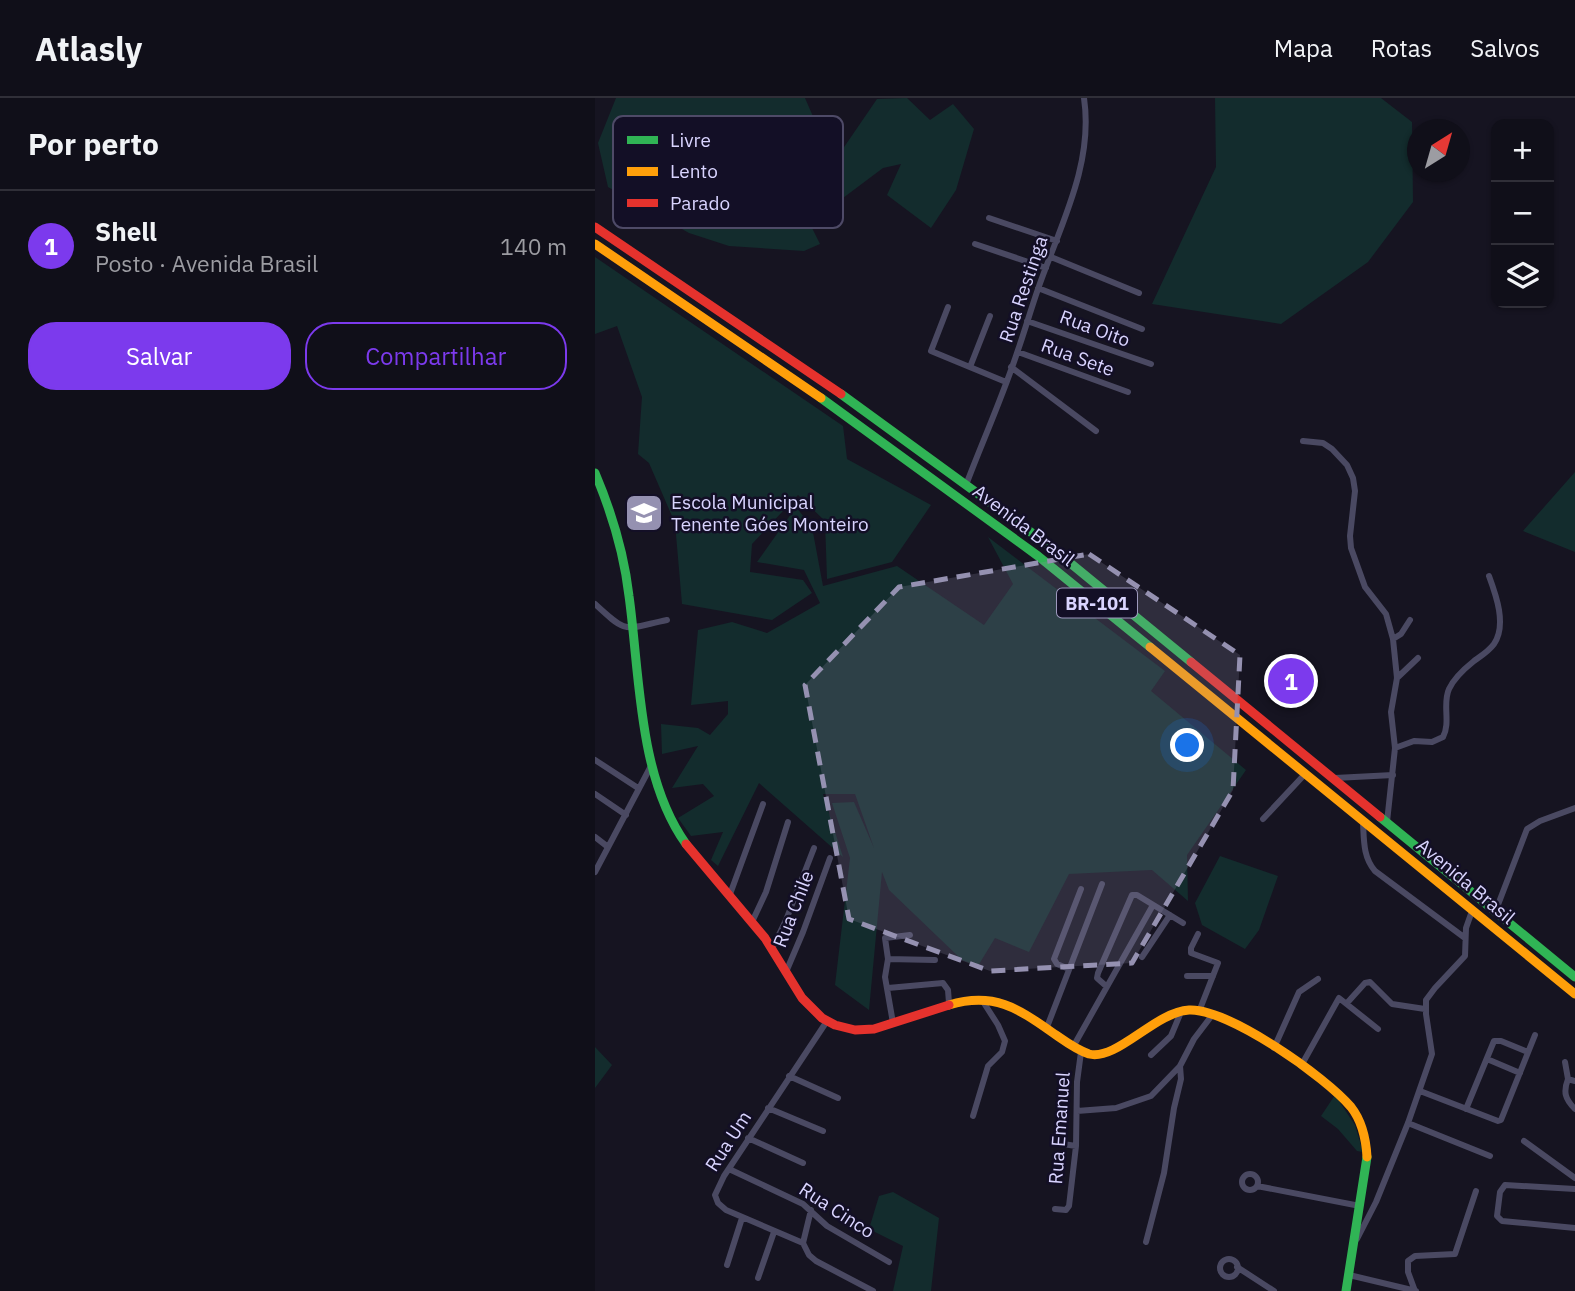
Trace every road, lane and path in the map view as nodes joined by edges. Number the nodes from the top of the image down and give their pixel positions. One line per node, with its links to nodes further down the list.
1 (1084, 98): 4 (street, Rua Restinga)
2 (989, 218): 4 (street)
3 (595, 227): 24 (main road, Avenida Brasil / BR-101)
4 (1057, 241): 7 (street, Rua Restinga)
5 (595, 244): 36 (main road, Avenida Brasil / BR-101)
6 (975, 244): 8 (street)
7 (1051, 257): 8 (street, Rua Restinga); 10 (street)
8 (1046, 268): 9 (street, Rua Restinga)
9 (1038, 288): 13 (street, Rua Restinga); 14 (street)
10 (1139, 293)
11 (948, 307): 17 (street)
12 (991, 316): 17 (street)
13 (1027, 321): 15 (street, Rua Restinga); 16 (street, Rua Oito)
14 (1142, 329)
15 (1018, 352): 18 (street, Rua Restinga); 20 (street, Rua Sete)
16 (1151, 364)
17 (970, 367): 19 (street)
18 (1011, 368): 19 (street, Rua Restinga); 21 (street)
19 (1006, 382): 24 (street, Rua Restinga)
20 (1128, 393)
21 (1096, 431)
22 (1303, 441): 30 (street)
23 (595, 473): 29 (main road)
24 (966, 485): 38 (main road, Avenida Brasil / BR-101)
25 (1489, 576): 33 (street)
26 (595, 604): 29 (street)
27 (667, 620): 29 (street)
28 (1410, 620): 30 (street)
29 (632, 628): 35 (main road)
30 (1393, 639): 32 (street)
31 (1418, 658): 32 (street)
32 (1397, 678): 33 (street)
33 (1395, 748): 37 (street)
34 (595, 760): 39 (street)
35 (652, 764): 39 (street); 55 (main road)
36 (1306, 773): 44 (main road, Avenida Brasil / BR-101); 45 (street)
37 (1393, 775): 38 (street); 47 (street)
38 (1335, 778): 47 (main road, Avenida Brasil / BR-101)
39 (638, 788): 43 (street)
40 (595, 794): 43 (street)
41 (763, 804): 55 (street)
42 (1575, 808): 58 (street)
43 (626, 815): 49 (street)
44 (1363, 819): 57 (main road, Avenida Brasil / BR-101); 64 (street)
45 (1263, 820)
46 (788, 822): 60 (street)
47 (1387, 822): 58 (main road, Avenida Brasil / BR-101)
48 (595, 837): 49 (street)
49 (608, 846): 52 (street)
50 (814, 848): 65 (street)
51 (830, 858): 70 (street, Rua Chile)
52 (595, 872)
53 (1103, 884): 69 (street)
54 (1081, 889): 69 (street)
55 (729, 897): 60 (main road)
56 (1153, 905): 59 (street); 75 (street); 75 (street)
57 (1473, 909): 64 (street); 77 (main road, Avenida Brasil / BR-101)
58 (1496, 910): 71 (main road, Avenida Brasil / BR-101)
59 (1170, 915): 61 (street); 66 (street)
60 (752, 922): 65 (main road)
61 (1183, 923)
62 (1198, 934): 73 (street)
63 (910, 935): 67 (street)
64 (1465, 938): 82 (street)
65 (772, 949): 70 (main road)
66 (1142, 957)
67 (888, 959): 68 (street); 76 (street)
68 (935, 960)
69 (1069, 969): 87 (street)
70 (786, 972): 85 (main road)
71 (1574, 975)
72 (1187, 976): 73 (street)
73 (1213, 976): 81 (street)
74 (1318, 979): 90 (street)
75 (1106, 986): 91 (street)
76 (888, 988): 79 (street); 86 (street)
77 (1573, 993)
78 (981, 999): 79 (main road); 87 (main road); 107 (street)
79 (949, 1003): 86 (main road)
80 (1347, 1003): 82 (street); 88 (street); 97 (street)
81 (1200, 1009): 83 (main road); 84 (main road)
82 (1425, 1009): 101 (street)
83 (1181, 1012): 91 (main road); 93 (street)
84 (1213, 1013): 90 (main road); 96 (street)
85 (827, 1021): 86 (main road); 99 (street, Rua Um)
86 (893, 1023)
87 (1047, 1027): 91 (main road)
88 (1378, 1029)
89 (1535, 1035): 92 (street)
90 (1274, 1048): 97 (main road)
91 (1077, 1049): 106 (street, Rua Emanuel)
92 (1528, 1052): 94 (street); 98 (street)
93 (1151, 1055)
94 (1487, 1059): 98 (street); 104 (street)
95 (1565, 1062): 100 (street)
96 (1180, 1066): 106 (street); 127 (street)
97 (1301, 1066): 121 (main road)
98 (1520, 1073): 104 (street)
99 (789, 1076): 102 (street); 103 (street, Rua Um)
100 (1570, 1080): 105 (street)
101 (1420, 1091): 104 (street); 108 (street)
102 (838, 1098)
103 (768, 1108): 109 (street); 110 (street, Rua Um)
104 (1467, 1109)
105 (1575, 1109)
106 (1077, 1111): 113 (street, Rua Emanuel)
107 (973, 1116)
108 (1408, 1123): 114 (street); 129 (street)
109 (823, 1131)
110 (748, 1138): 115 (street); 116 (street, Rua Um)
111 (1524, 1140): 117 (street)
112 (1063, 1144): 113 (street)
113 (1076, 1146): 122 (street, Rua Emanuel)
114 (1490, 1156)
115 (803, 1163)
116 (729, 1168): 123 (street, Rua Cinco); 124 (street, Rua Um)
117 (1575, 1178)
118 (1257, 1186): 121 (street)
119 (1575, 1189): 125 (street)
120 (1476, 1191): 138 (street)
121 (1360, 1206): 129 (main road)
122 (1055, 1209)
123 (811, 1210): 128 (street); 130 (street, Rua Cinco)
124 (742, 1218): 126 (street, Rua Um); 131 (street)
125 (1575, 1228)
126 (774, 1232): 128 (street, Rua Um); 134 (street)
127 (1146, 1242)
128 (803, 1243): 135 (street)
129 (1355, 1243): 133 (main road)
130 (889, 1262)
131 (727, 1265)
132 (1237, 1267): 136 (street)
133 (1349, 1275): 137 (main road); 138 (street)
134 (758, 1278)
135 (873, 1291)
136 (1274, 1291)
137 (1346, 1291)
138 (1417, 1291)

